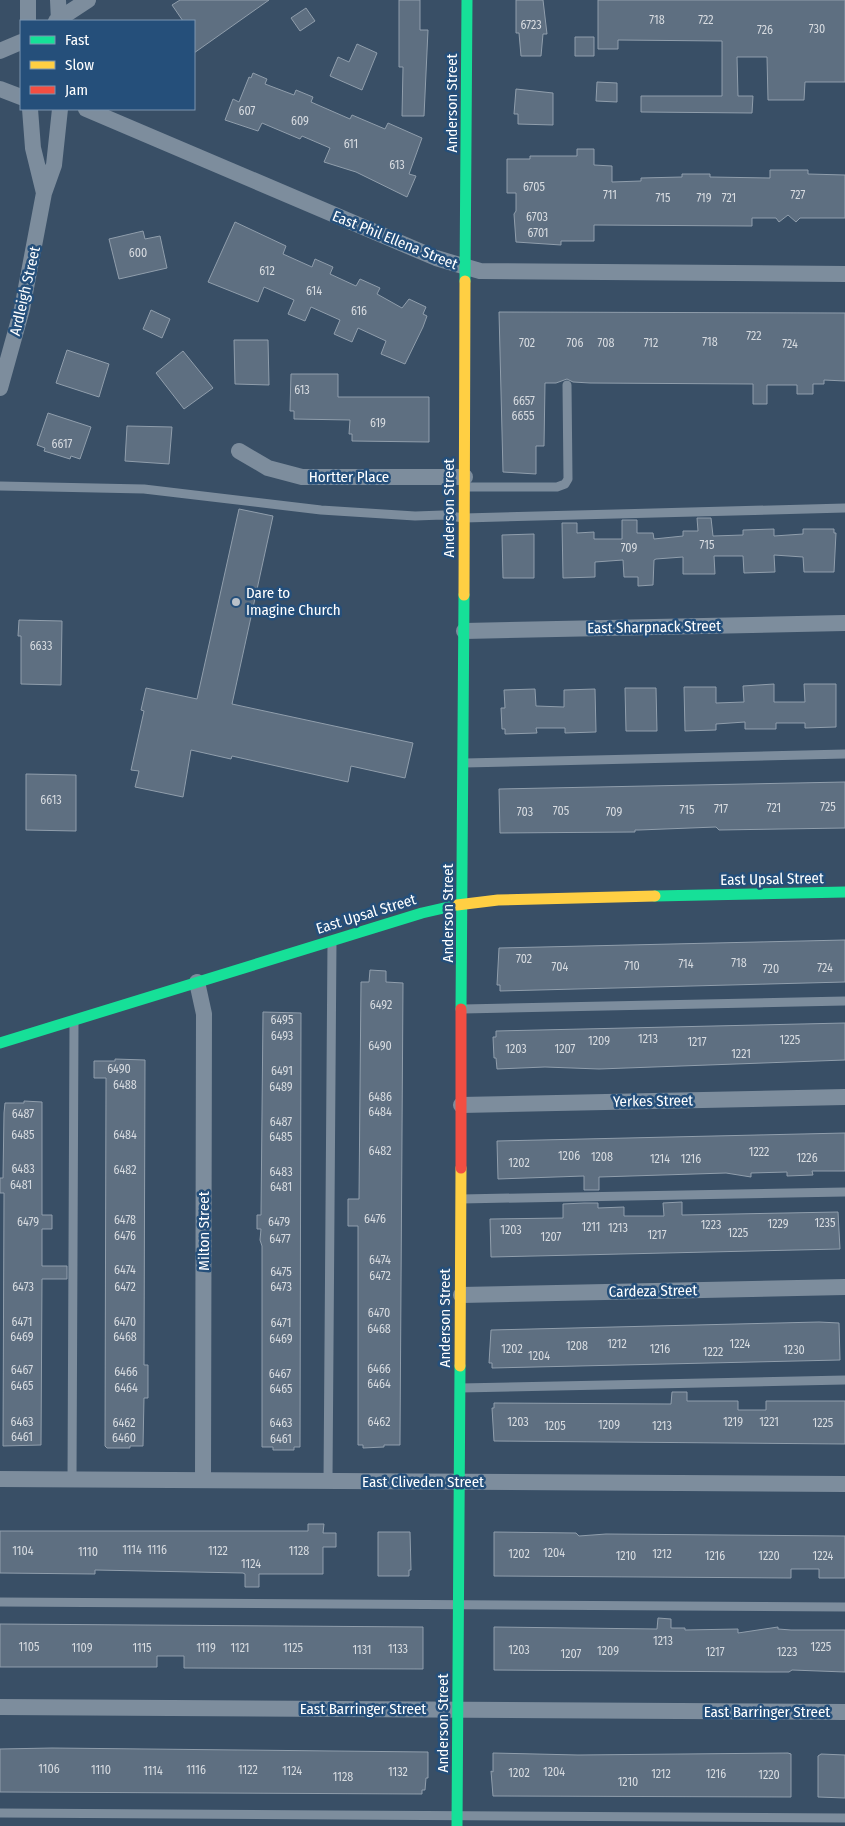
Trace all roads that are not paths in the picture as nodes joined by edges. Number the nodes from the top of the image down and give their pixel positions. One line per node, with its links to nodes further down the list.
1 (28, 0): 5 (street)
2 (58, 0): 6 (street)
3 (88, 0): 7 (street)
4 (467, 0): 16 (street, Anderson Street)
5 (28, 20)
6 (58, 20)
7 (59, 20)
8 (20, 42): 9 (street)
9 (0, 51)
10 (0, 89): 11 (street)
11 (20, 97)
12 (30, 110): 15 (street, Ardleigh Street)
13 (60, 110): 15 (street, Ardleigh Street)
14 (88, 110): 16 (street, East Phil Ellena Street)
15 (44, 192): 19 (street, Ardleigh Street)
16 (466, 268): 17 (street, East Phil Ellena Street); 21 (street, Anderson Street)
17 (845, 274)
18 (567, 384): 21 (lane)
19 (0, 388)
20 (239, 451): 21 (street, Hortter Place)
21 (465, 482): 24 (street, Anderson Street)
22 (0, 486): 24 (lane)
23 (845, 508): 24 (lane)
24 (464, 518): 26 (street, Anderson Street)
25 (845, 623): 26 (street, East Sharpnack Street)
26 (464, 631): 28 (street, Anderson Street)
27 (845, 754): 28 (lane)
28 (464, 763): 30 (street, Anderson Street)
29 (845, 892): 30 (street, East Upsal Street)
30 (463, 903): 31 (street, East Upsal Street); 34 (street, Anderson Street)
31 (332, 941): 32 (street, East Upsal Street); 48 (lane)
32 (197, 982): 35 (street, East Upsal Street); 47 (street, Milton Street)
33 (845, 1001): 34 (lane)
34 (462, 1009): 38 (street, Anderson Street)
35 (74, 1020): 36 (street, East Upsal Street); 46 (lane)
36 (0, 1043)
37 (845, 1097): 38 (street, Yerkes Street)
38 (462, 1105): 40 (street, Anderson Street)
39 (845, 1192): 40 (lane)
40 (461, 1199): 42 (street, Anderson Street)
41 (845, 1287): 42 (street, Cardeza Street)
42 (461, 1294): 44 (street, Anderson Street)
43 (845, 1380): 44 (lane)
44 (460, 1388): 49 (street, Anderson Street)
45 (0, 1479): 46 (street, East Cliveden Street)
46 (72, 1480): 47 (street, East Cliveden Street)
47 (203, 1480): 48 (street, East Cliveden Street)
48 (328, 1481): 49 (street, East Cliveden Street)
49 (460, 1482): 50 (street, East Cliveden Street); 52 (street, Anderson Street)
50 (845, 1484)
51 (0, 1602): 52 (lane)
52 (459, 1604): 53 (lane); 55 (street, Anderson Street)
53 (845, 1607)
54 (0, 1707): 55 (street, East Barringer Street)
55 (458, 1710): 56 (street, East Barringer Street); 59 (street, Anderson Street)
56 (845, 1712)
57 (0, 1813): 59 (lane)
58 (845, 1818): 59 (lane)
59 (458, 1820)

